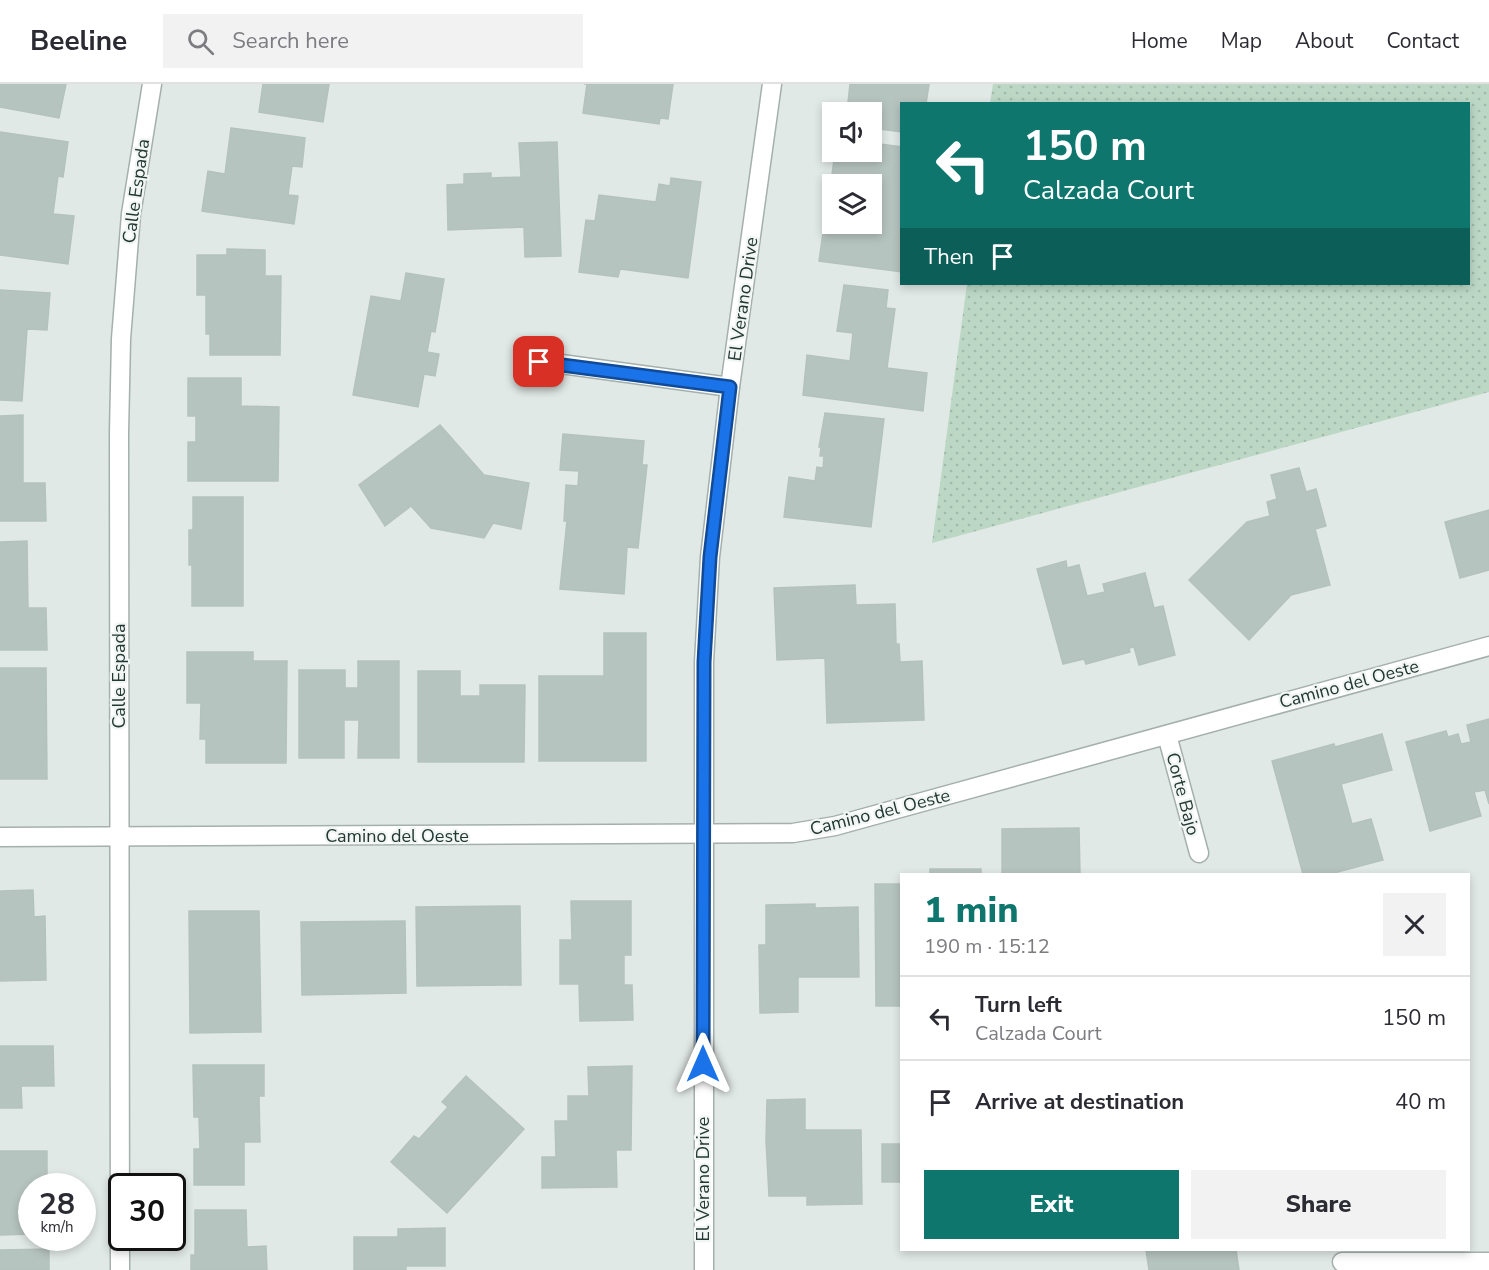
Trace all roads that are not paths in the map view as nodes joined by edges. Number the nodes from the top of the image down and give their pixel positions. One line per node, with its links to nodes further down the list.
1 (152, 84): 8 (street, Calle Espada)
2 (772, 84): 4 (street, El Verano Drive)
3 (539, 362): 4 (street)
4 (730, 387): 7 (street, El Verano Drive)
5 (1489, 646): 6 (street, Camino del Oeste)
6 (1167, 735): 7 (street, Camino del Oeste); 10 (street, Corte Bajo)
7 (703, 835): 8 (street, Camino del Oeste); 14 (street, El Verano Drive)
8 (119, 836): 9 (street, Camino del Oeste); 13 (street, Calle Espada)
9 (0, 837)
10 (1199, 854)
11 (1342, 1262): 12 (street)
12 (1489, 1262)
13 (120, 1270)
14 (704, 1270)

